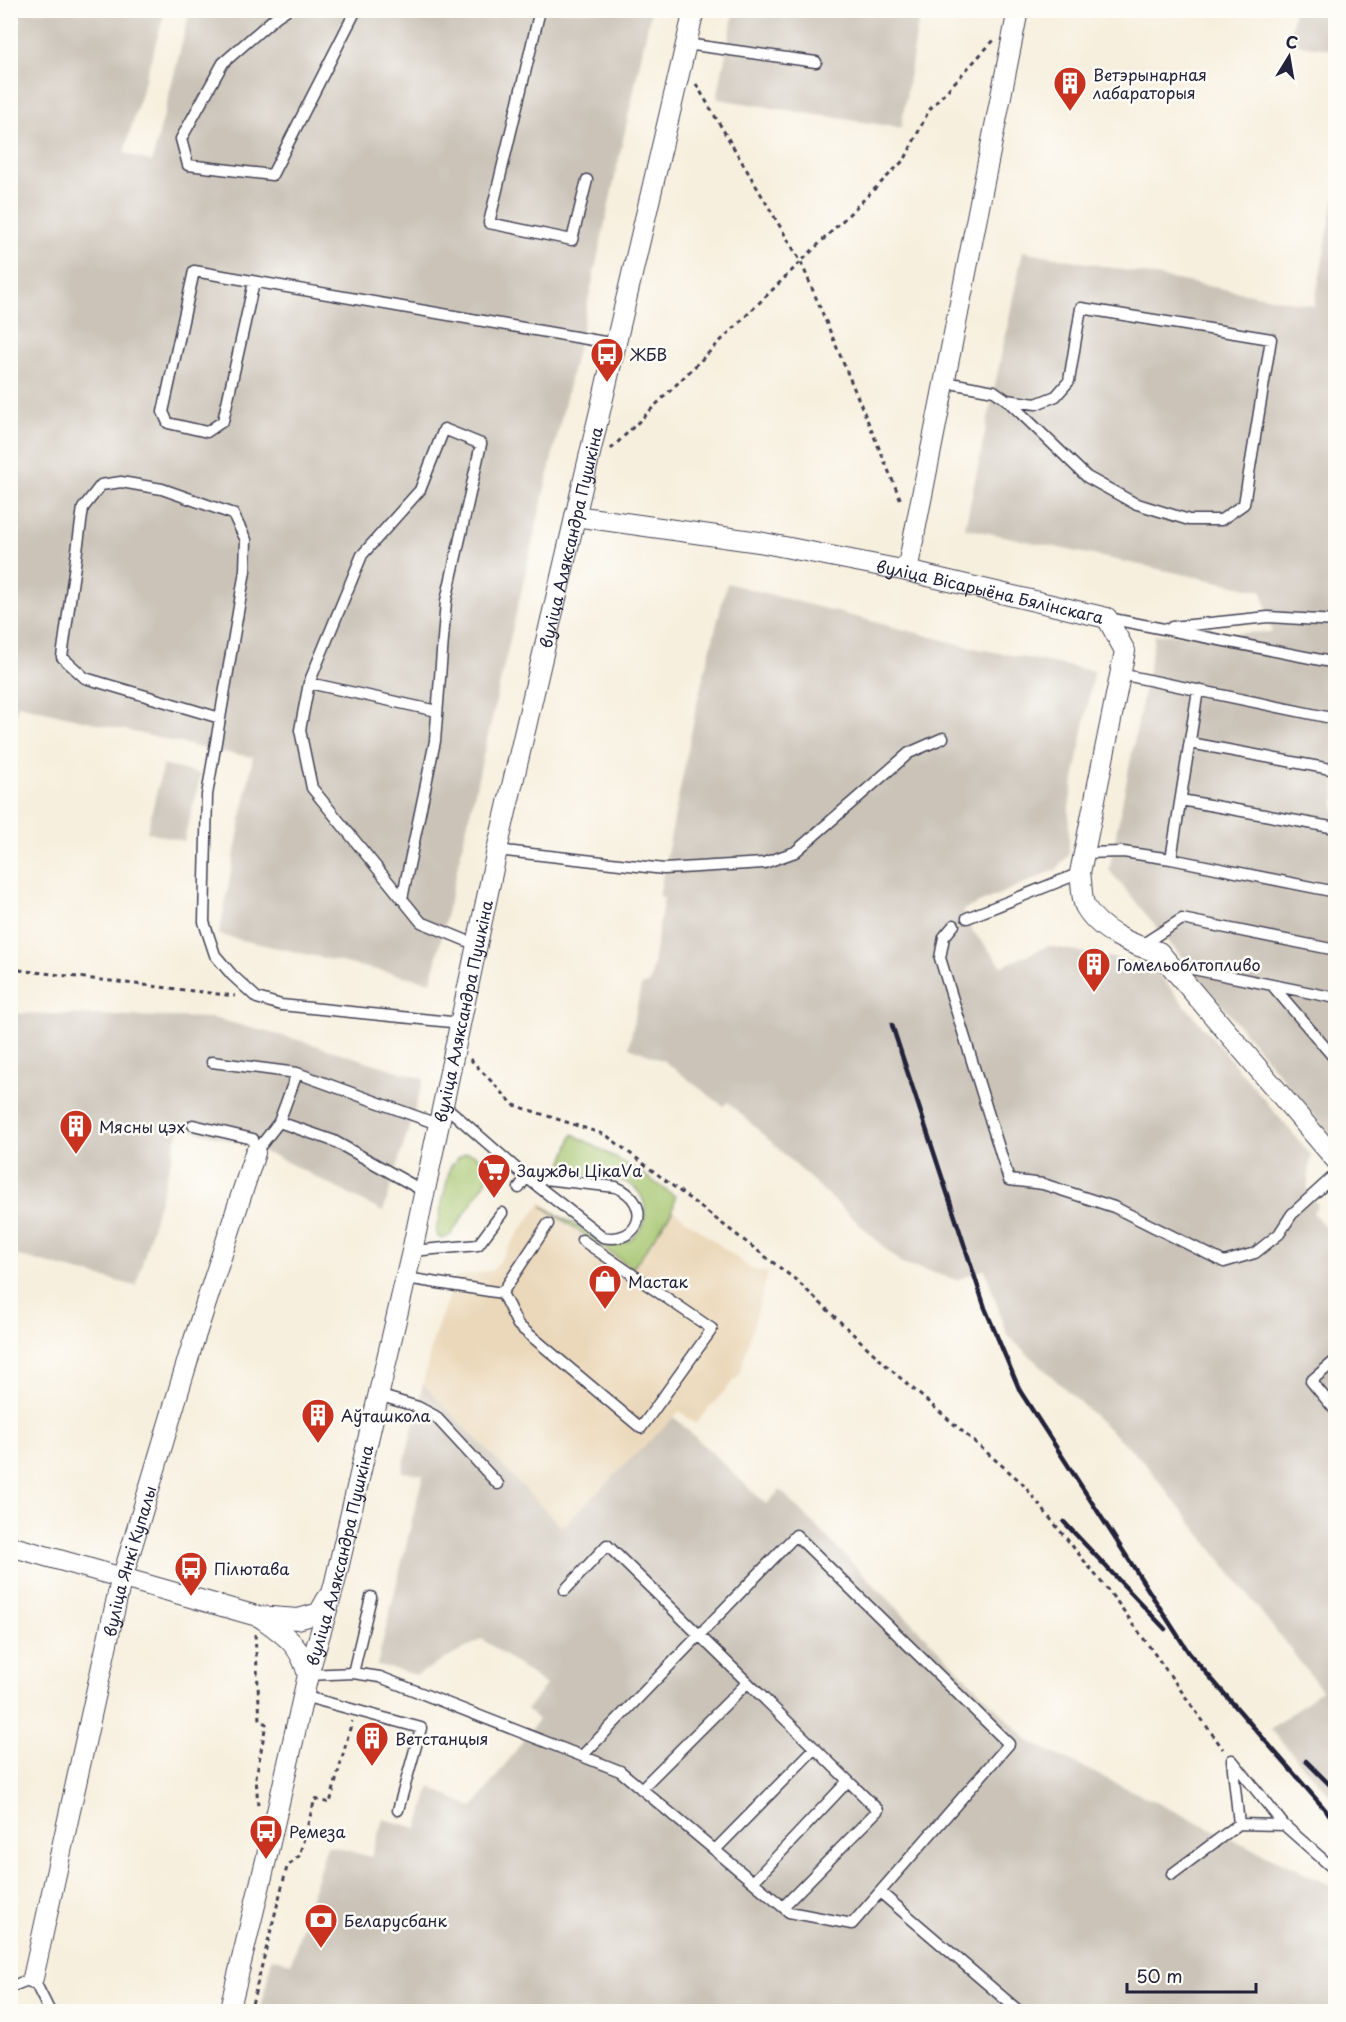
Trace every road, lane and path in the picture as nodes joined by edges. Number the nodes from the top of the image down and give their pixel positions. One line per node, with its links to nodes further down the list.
1 (286, 10): 2 (lane)
2 (356, 10)
3 (540, 10): 10 (lane)
4 (694, 10): 7 (street, вуліца Аляксандра Пушкіна)
5 (1018, 10): 14 (street)
6 (993, 40): 11 (path)
7 (686, 44): 8 (lane); 13 (street, вуліца Аляксандра Пушкіна)
8 (816, 62)
9 (694, 81): 11 (path)
10 (587, 180)
11 (801, 262): 16 (path); 17 (path)
12 (254, 282): 12 (lane); 13 (lane)
13 (616, 344): 18 (street, вуліца Аляксандра Пушкіна)
14 (945, 382): 15 (lane); 19 (street)
15 (1007, 400): 15 (lane)
16 (603, 456)
17 (906, 513)
18 (575, 516): 19 (street, вуліца Вісарыёна Бялінскага); 35 (street, вуліца Аляксандра Пушкіна)
19 (907, 571): 20 (street, вуліца Вісарыёна Бялінскага)
20 (1107, 618): 22 (lane); 24 (street, вуліца Вісарыёна Бялінскага)
21 (1335, 621): 22 (lane)
22 (1160, 628): 23 (lane)
23 (1335, 663)
24 (1120, 674): 26 (lane); 36 (street, вуліца Вісарыёна Бялінскага)
25 (309, 683): 27 (lane); 27 (lane); 40 (lane)
26 (1198, 690): 29 (lane); 31 (lane)
27 (437, 711): 40 (lane)
28 (220, 718): 28 (lane); 49 (lane)
29 (1335, 719)
30 (943, 738): 35 (lane)
31 (1190, 743): 32 (lane); 33 (lane)
32 (1335, 770)
33 (1181, 800): 34 (lane); 37 (lane)
34 (1335, 828)
35 (497, 850): 43 (street, вуліца Аляксандра Пушкіна)
36 (1084, 853): 37 (lane); 38 (street, вуліца Вісарыёна Бялінскага)
37 (1172, 859): 39 (lane)
38 (1080, 873): 41 (lane); 44 (street, вуліца Вісарыёна Бялінскага)
39 (1335, 892)
40 (402, 900): 43 (lane)
41 (967, 918)
42 (954, 925): 62 (lane)
43 (477, 945): 51 (street, вуліца Аляксандра Пушкіна)
44 (1139, 947): 45 (lane); 46 (street, вуліца Вісарыёна Бялінскага)
45 (1335, 951)
46 (1170, 965): 48 (lane); 61 (street, вуліца Вісарыёна Бялінскага)
47 (10, 969): 49 (path)
48 (1272, 984): 50 (lane); 53 (lane)
49 (257, 998): 51 (lane)
50 (1335, 998)
51 (461, 1023): 52 (street, вуліца Аляксандра Пушкіна)
52 (457, 1045): 56 (street, вуліца Аляксандра Пушкіна); 90 (path)
53 (1335, 1060)
54 (212, 1062): 55 (lane)
55 (297, 1073): 57 (lane); 59 (lane)
56 (444, 1105): 59 (street, вуліца Аляксандра Пушкіна); 63 (lane)
57 (279, 1122): 60 (lane); 65 (lane)
58 (193, 1125): 60 (lane)
59 (440, 1125): 65 (street, вуліца Аляксандра Пушкіна)
60 (255, 1153): 77 (street, вуліца Янкі Купалы)
61 (1335, 1160)
62 (1335, 1174)
63 (526, 1177): 63 (lane); 64 (lane)
64 (519, 1188)
65 (425, 1192): 69 (street, вуліца Аляксандра Пушкіна)
66 (502, 1213): 69 (lane)
67 (548, 1224): 71 (lane)
68 (582, 1240): 71 (lane)
69 (412, 1251): 70 (street, вуліца Аляксандра Пушкіна)
70 (406, 1278): 71 (lane); 73 (street, вуліца Аляксандра Пушкіна)
71 (502, 1293)
72 (1335, 1360): 74 (lane)
73 (378, 1395): 75 (lane); 78 (street, вуліца Аляксандра Пушкіна)
74 (1335, 1411)
75 (498, 1484)
76 (10, 1546): 77 (street)
77 (124, 1579): 81 (street); 103 (street, вуліца Янкі Купалы)
78 (334, 1586): 81 (street); 84 (street, вуліца Аляксандра Пушкіна)
79 (565, 1590): 82 (lane)
80 (371, 1597): 83 (lane)
81 (254, 1621): 84 (street); 94 (path)
82 (699, 1635): 85 (lane); 89 (lane); 101 (lane)
83 (353, 1673): 84 (lane); 89 (lane)
84 (308, 1675): 86 (street, вуліца Аляксандра Пушкіна)
85 (747, 1683): 88 (lane); 92 (lane)
86 (303, 1696): 87 (lane); 105 (street, вуліца Аляксандра Пушкіна)
87 (355, 1711): 93 (lane); 107 (path)
88 (815, 1748): 91 (lane); 97 (lane)
89 (582, 1756): 92 (lane)
90 (1232, 1760): 95 (lane); 96 (lane)
91 (848, 1781): 100 (lane); 102 (lane)
92 (641, 1789): 97 (lane)
93 (398, 1810)
94 (259, 1812)
95 (1239, 1824): 96 (lane); 99 (lane)
96 (1284, 1825): 98 (lane)
97 (715, 1850): 100 (lane)
98 (1335, 1871)
99 (1172, 1874)
100 (753, 1882): 102 (lane)
101 (880, 1892): 102 (lane); 108 (lane)
102 (783, 1907)
103 (33, 1978): 104 (lane); 106 (lane)
104 (10, 1987)
105 (231, 2011)
106 (51, 2012)
107 (250, 2012)
108 (1020, 2012)

